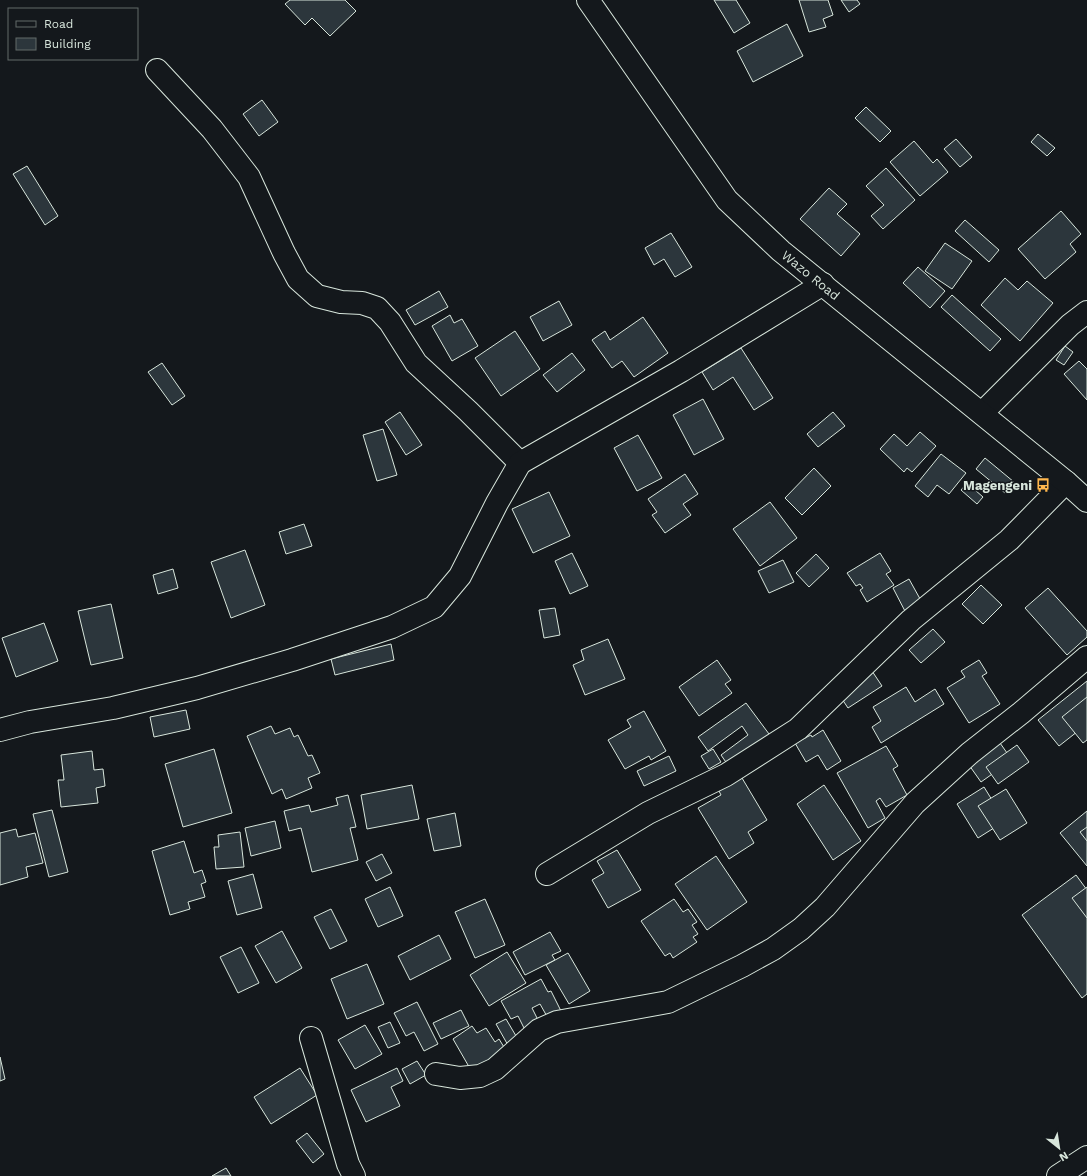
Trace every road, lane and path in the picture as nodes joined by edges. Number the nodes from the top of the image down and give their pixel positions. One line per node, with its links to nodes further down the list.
1 (588, 0): 3 (street, Wazo Road)
2 (157, 70): 6 (street)
3 (823, 284): 5 (street, Wazo Road); 6 (street)
4 (1087, 312): 5 (street)
5 (982, 413): 7 (street, Wazo Road)
6 (520, 463): 10 (street)
7 (1066, 482): 8 (street, Wazo Road); 11 (street)
8 (1087, 501)
9 (1087, 656): 13 (street)
10 (0, 730)
11 (547, 874)
12 (311, 1038): 15 (street)
13 (436, 1074)
14 (1087, 1157): 16 (street)
15 (354, 1176)
16 (1058, 1176)

